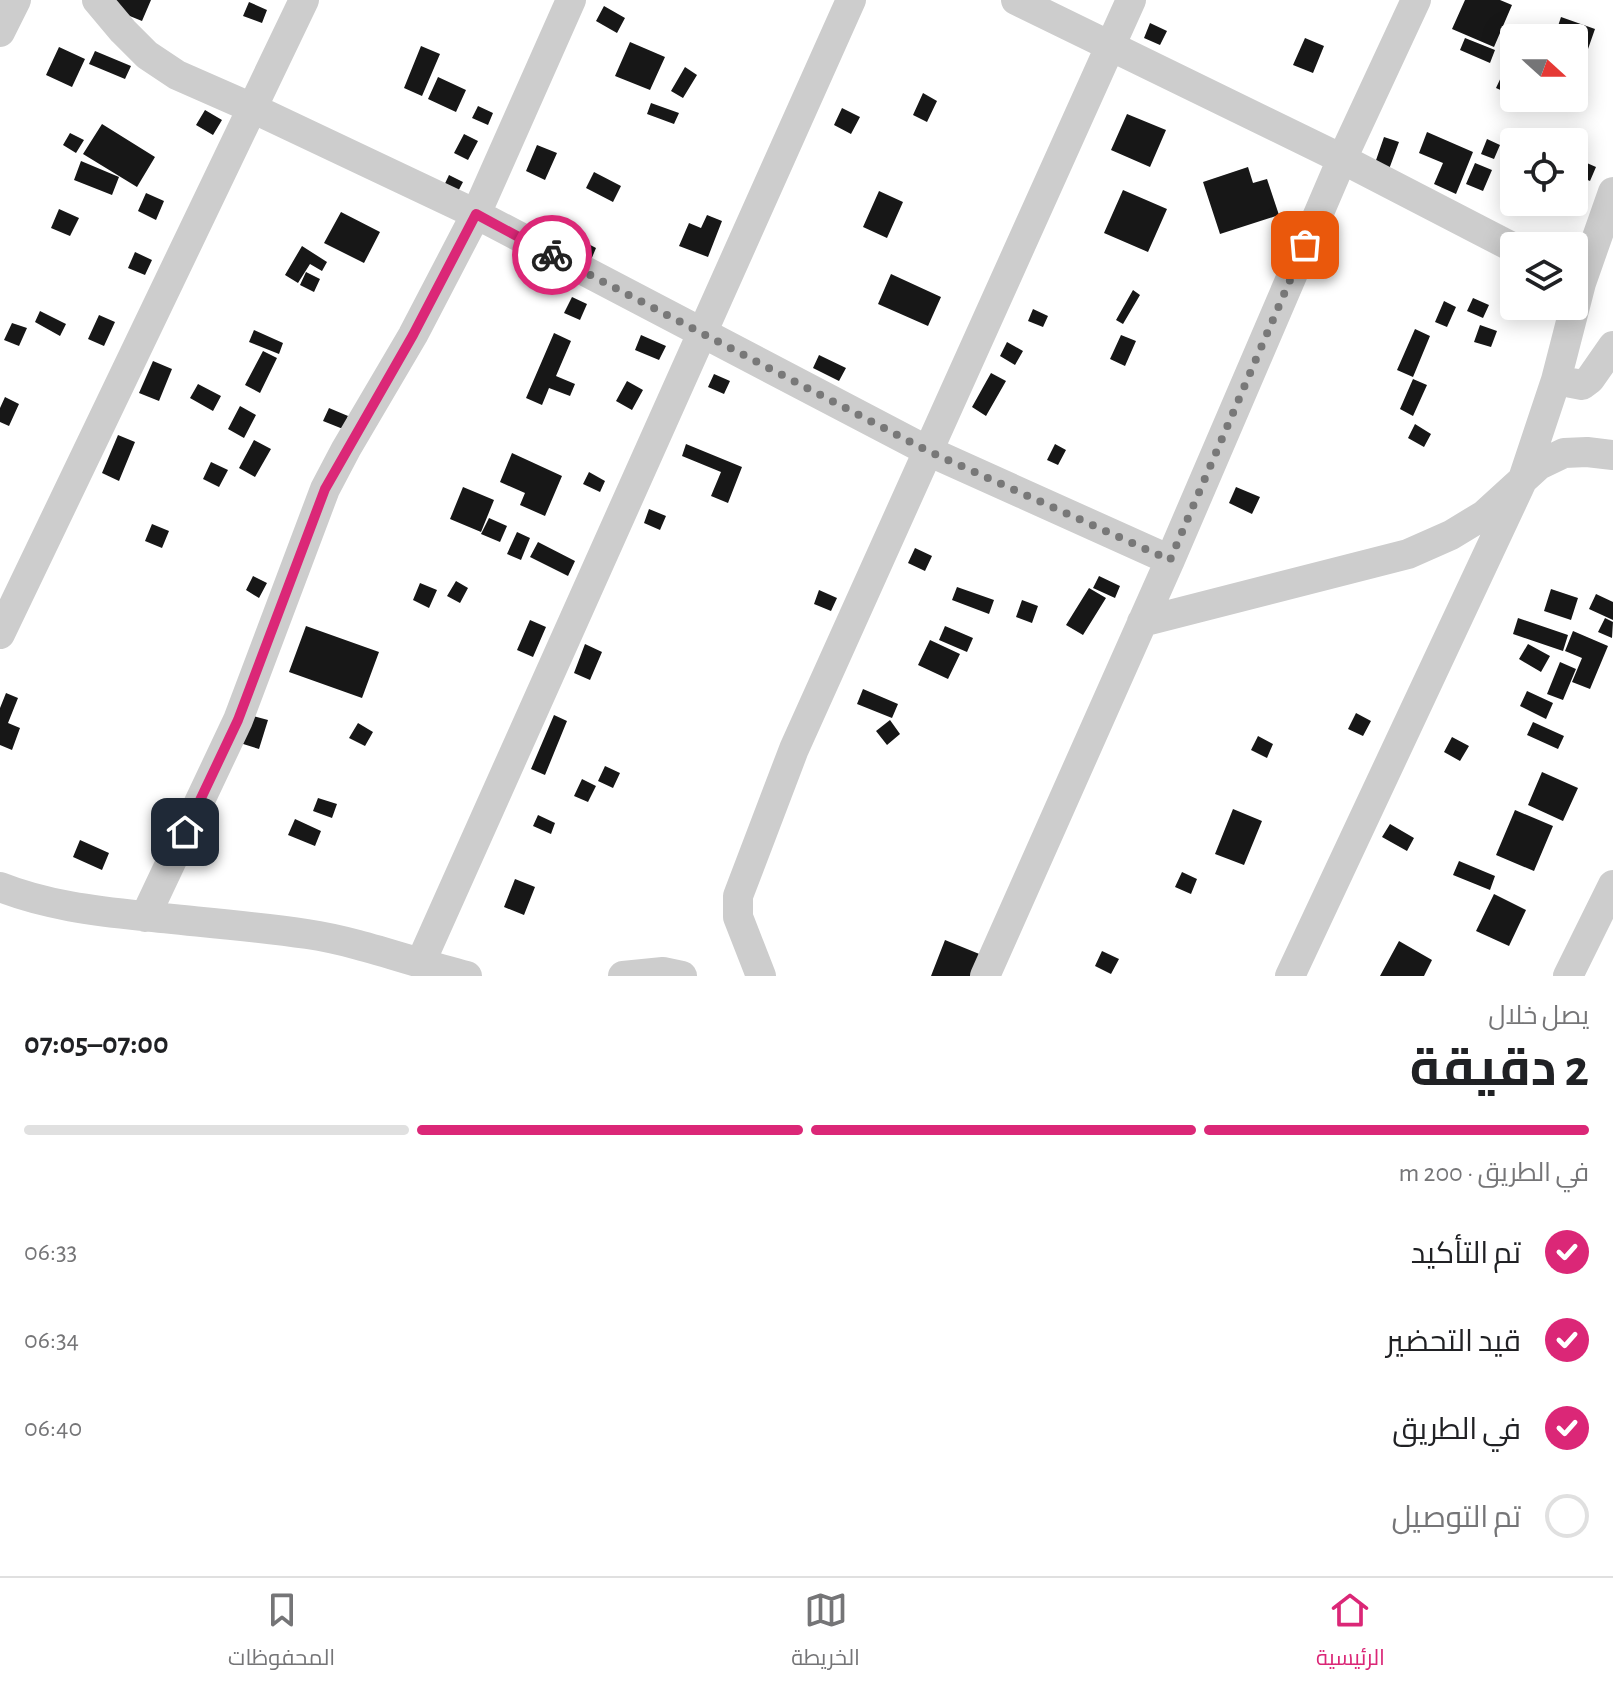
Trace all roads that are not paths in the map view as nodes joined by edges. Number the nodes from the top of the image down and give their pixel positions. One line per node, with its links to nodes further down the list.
1 (16, 0): 9 (street)
2 (97, 0): 11 (street)
3 (304, 0): 11 (street)
4 (571, 0): 14 (street)
5 (851, 0): 18 (street)
6 (1016, 0): 10 (street)
7 (1131, 0): 10 (street)
8 (1416, 0): 12 (street)
9 (0, 32)
10 (1110, 47): 12 (street); 21 (street)
11 (252, 108): 14 (street); 26 (street)
12 (1342, 159): 15 (street); 24 (street)
13 (1613, 192): 16 (street)
14 (476, 214): 18 (street); 29 (street)
15 (1500, 241)
16 (1588, 256)
17 (1569, 320): 20 (street)
18 (701, 333): 21 (street); 30 (street)
19 (1613, 346): 20 (street)
20 (1556, 380): 23 (street)
21 (928, 451): 24 (street); 34 (street)
22 (1613, 455): 23 (street)
23 (1523, 479): 25 (street); 36 (street)
24 (1170, 560): 25 (street)
25 (1142, 622): 35 (street)
26 (0, 634)
27 (1, 883): 29 (street)
28 (1613, 885): 37 (street)
29 (145, 917): 30 (street)
30 (420, 964): 31 (street)
31 (467, 976)
32 (623, 976): 33 (street)
33 (682, 976)
34 (761, 976)
35 (985, 976)
36 (1290, 976)
37 (1568, 976)

